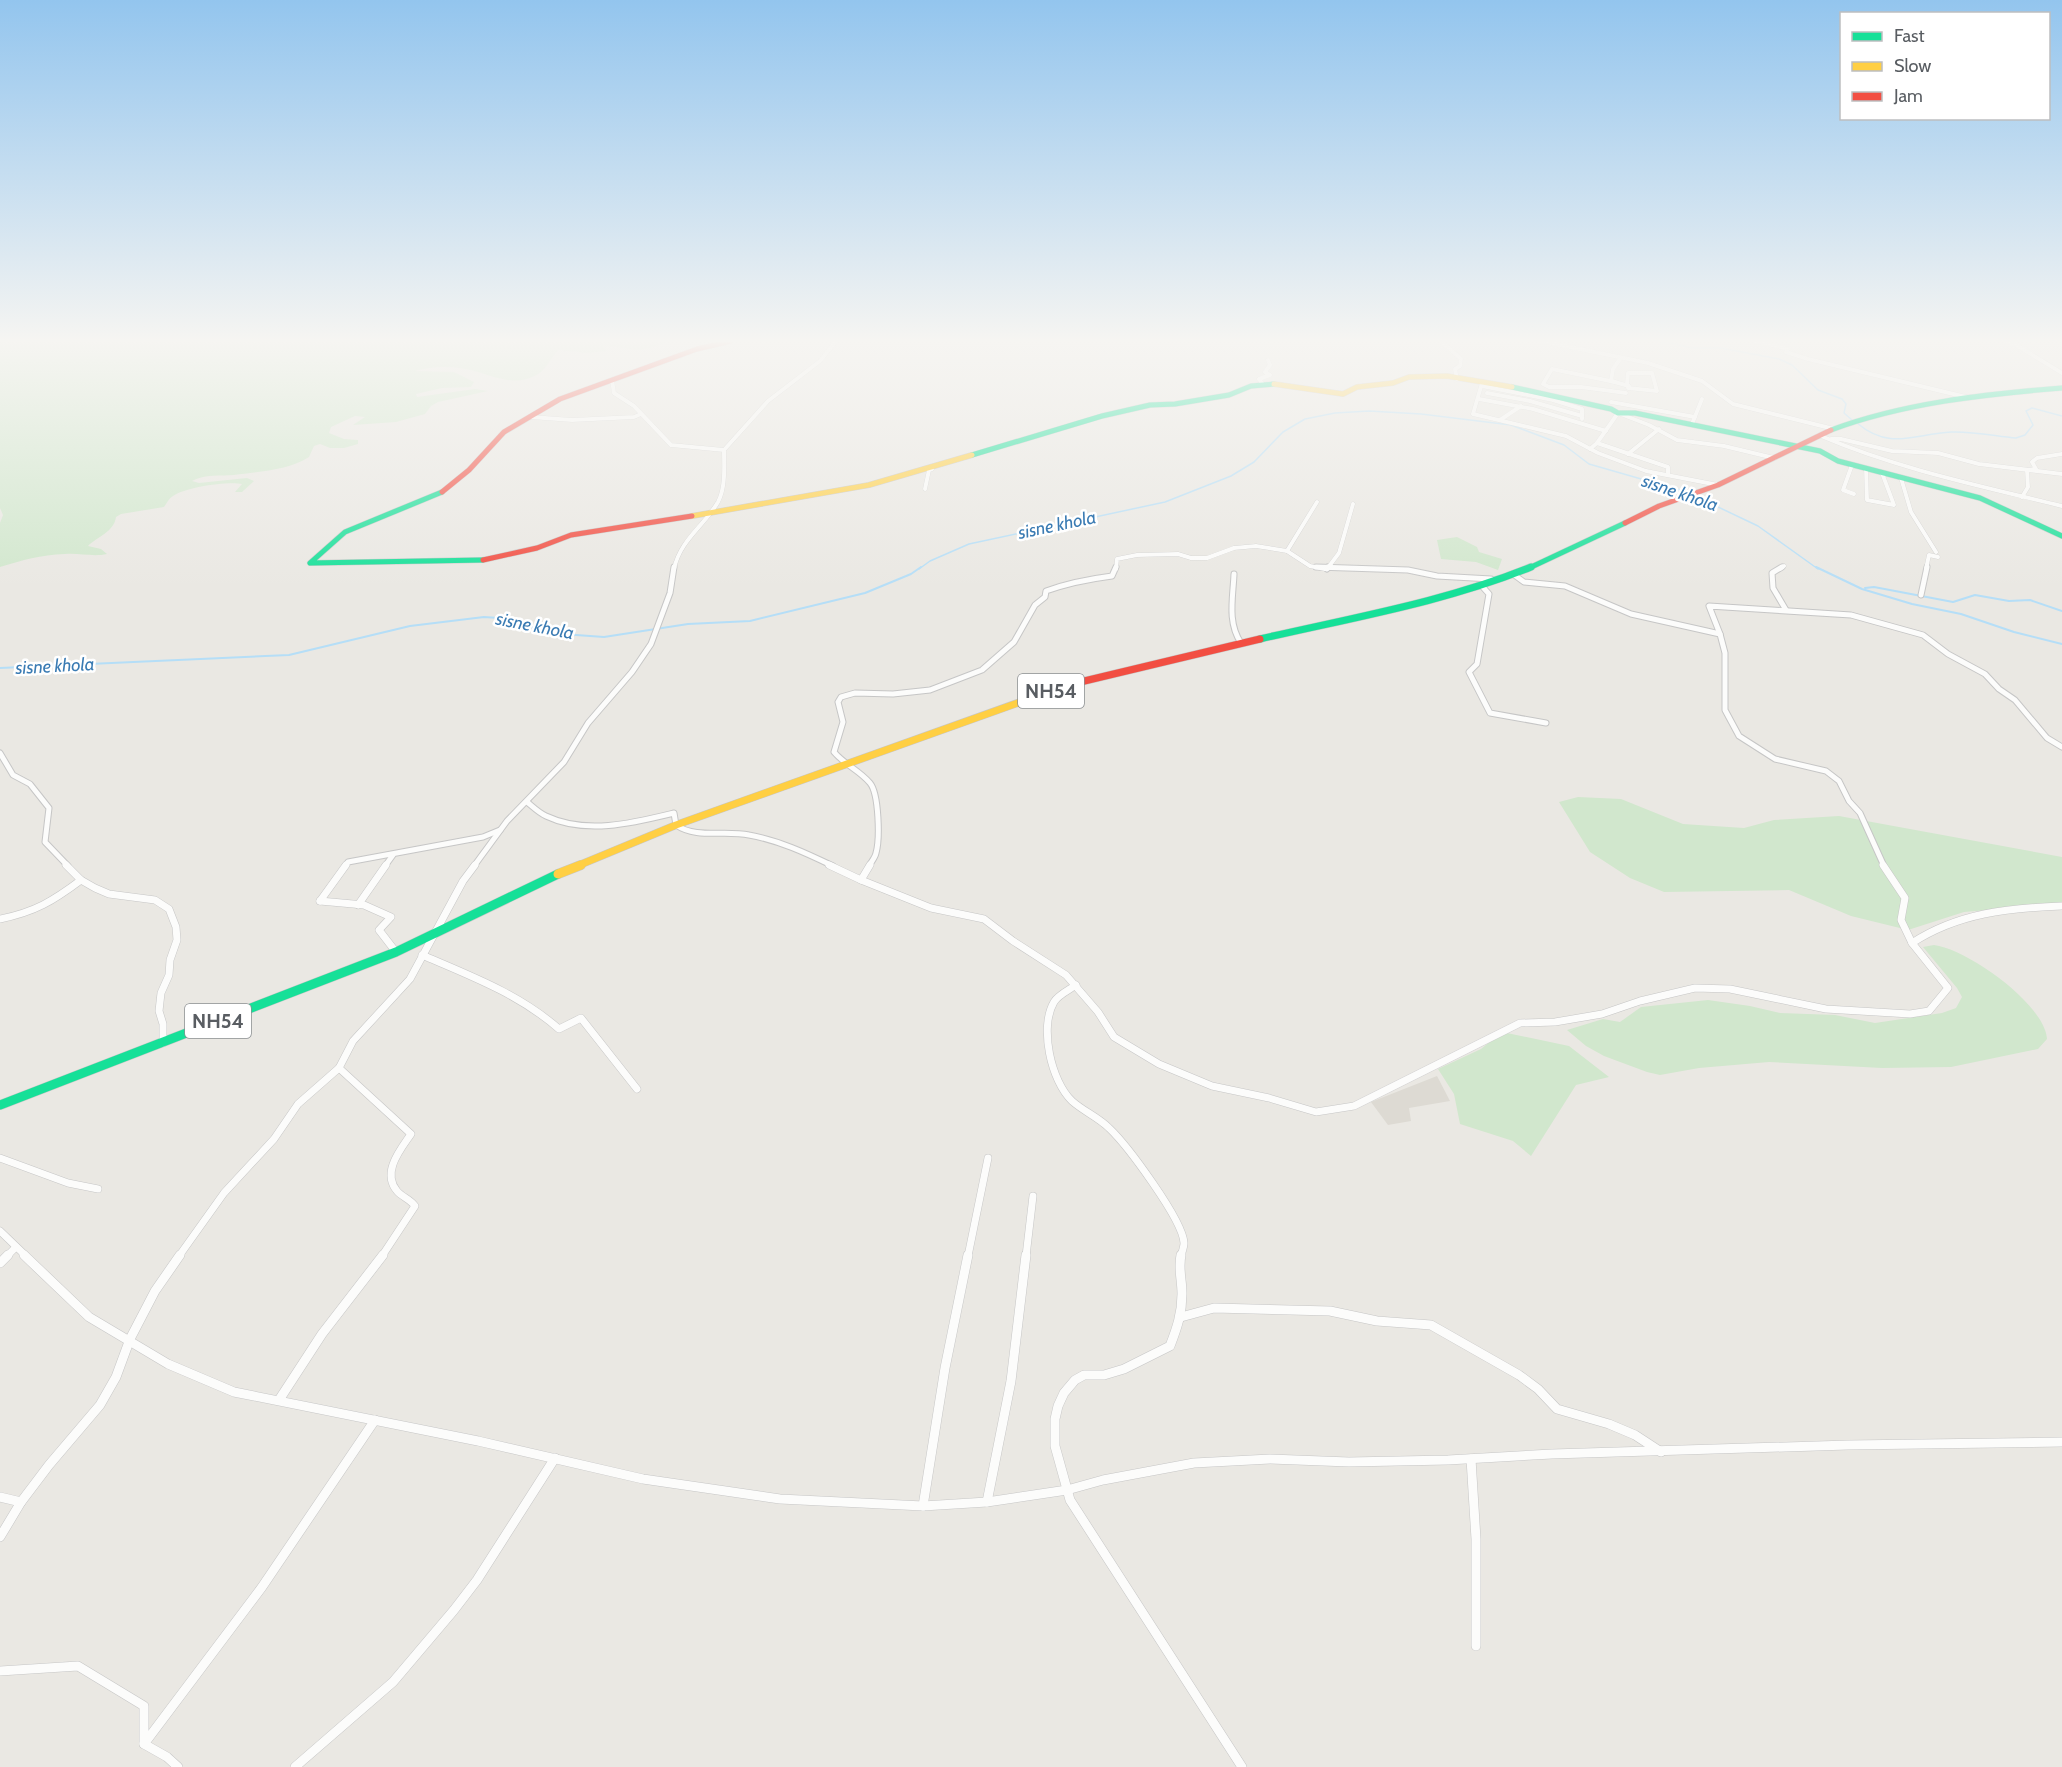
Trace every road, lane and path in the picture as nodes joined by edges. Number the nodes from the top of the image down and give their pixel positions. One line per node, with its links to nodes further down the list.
1 (519, 423): 39 (street)
2 (650, 423): 20 (street)
3 (746, 423): 20 (street)
4 (1075, 423): 26 (street)
5 (1514, 423): 19 (street)
6 (1578, 423): 12 (street)
7 (1608, 423): 15 (street)
8 (1647, 423): 13 (street)
9 (1706, 423): 18 (street)
10 (1811, 423): 14 (street)
11 (1851, 423): 14 (street, NH54)
12 (1583, 425): 15 (street)
13 (1659, 429): 21 (street); 23 (street)
14 (1834, 429): 16 (street, NH54)
15 (1606, 430): 17 (street)
16 (1824, 437): 18 (street, NH54); 27 (street); 35 (street)
17 (1597, 443): 19 (street); 21 (street)
18 (1797, 447): 23 (street, NH54); 24 (street)
19 (1590, 449): 29 (street)
20 (724, 450): 39 (street)
21 (1628, 454): 29 (street)
22 (2062, 454): 27 (street)
23 (1774, 458): 32 (street, NH54)
24 (1852, 465): 25 (street); 34 (street)
25 (1866, 468): 28 (street); 28 (street)
26 (932, 469): 33 (street); 39 (street)
27 (2027, 470): 30 (street); 35 (street)
28 (1882, 473): 31 (street)
29 (1668, 474): 32 (street)
30 (2062, 474)
31 (1901, 478): 40 (street); 48 (street)
32 (1718, 485): 45 (street, NH54)
33 (925, 489)
34 (1854, 494)
35 (2022, 497): 38 (street)
36 (1317, 502): 41 (street)
37 (1353, 504): 43 (street)
38 (2062, 506)
39 (710, 512): 57 (street)
40 (2062, 536)
41 (1287, 551): 43 (street); 55 (street)
42 (1784, 566): 49 (street)
43 (1327, 570): 46 (street)
44 (1234, 574): 51 (street)
45 (1513, 574): 46 (street, NH54); 50 (street)
46 (1498, 579): 47 (street, NH54)
47 (1481, 585): 51 (street, NH54); 52 (street)
48 (1921, 594)
49 (1786, 610): 50 (street); 53 (street)
50 (1720, 634): 67 (street)
51 (1241, 643): 55 (street, NH54)
52 (1546, 723)
53 (2062, 747)
54 (0, 753): 56 (street)
55 (844, 764): 58 (street, NH54); 62 (street)
56 (3, 767): 61 (street)
57 (527, 802): 58 (street); 59 (street)
58 (676, 825): 62 (street); 66 (street, NH54)
59 (500, 830): 60 (street); 66 (street)
60 (393, 855): 63 (street); 63 (street)
61 (81, 880): 65 (street); 71 (street)
62 (861, 880): 70 (street)
63 (358, 905): 68 (street)
64 (2062, 906): 67 (street)
65 (0, 919)
66 (435, 934): 68 (street, NH54); 69 (street)
67 (1912, 943): 70 (street)
68 (396, 951): 71 (street, NH54)
69 (422, 955): 72 (street); 73 (street)
70 (1076, 985): 82 (street)
71 (163, 1043): 74 (street, NH54)
72 (339, 1068): 83 (street); 84 (street)
73 (637, 1089)
74 (0, 1105)
75 (0, 1158): 77 (street)
76 (988, 1158): 94 (street)
77 (98, 1189)
78 (1034, 1196): 93 (street)
79 (0, 1231): 80 (street)
80 (16, 1247): 81 (street); 83 (street)
81 (0, 1263)
82 (1181, 1317): 87 (street); 90 (street)
83 (130, 1339): 84 (street); 92 (street)
84 (279, 1400): 85 (street)
85 (375, 1420): 88 (street); 98 (street)
86 (2062, 1442): 87 (street)
87 (1662, 1452): 89 (street)
88 (555, 1458): 94 (street); 100 (street)
89 (1471, 1459): 90 (street); 96 (street)
90 (1066, 1490): 93 (street); 101 (street)
91 (0, 1497): 92 (street)
92 (21, 1502): 95 (street)
93 (987, 1502): 94 (street)
94 (923, 1506)
95 (0, 1537)
96 (1476, 1646)
97 (0, 1671): 98 (street)
98 (144, 1744): 99 (street)
99 (178, 1767)
100 (295, 1767)
101 (1242, 1767)

